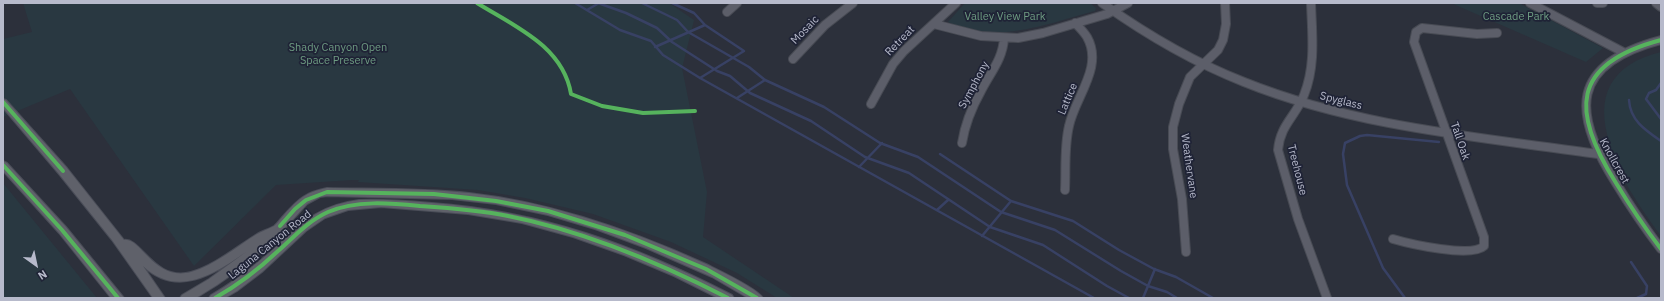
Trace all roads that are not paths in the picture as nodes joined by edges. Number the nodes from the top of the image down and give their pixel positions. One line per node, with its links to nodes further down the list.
1 (737, 3): 14 (street)
2 (853, 3): 21 (street, Mosaic)
3 (956, 3): 16 (street, Retreat)
4 (1102, 3): 13 (street, Spyglass)
5 (1128, 3): 13 (street)
6 (1225, 3): 22 (street, Weathervane)
7 (1311, 3): 24 (street, Treehouse)
8 (1530, 3): 20 (street)
9 (1597, 3): 10 (street)
10 (1603, 3)
11 (1656, 3): 12 (street)
12 (1661, 7)
13 (1113, 11): 15 (street); 22 (street, Spyglass)
14 (727, 12)
15 (1075, 23): 18 (street); 30 (street, Lattice)
16 (934, 24): 18 (street); 25 (street, Retreat)
17 (1497, 33): 26 (street, Tall Oak)
18 (1004, 38): 27 (street, Symphony)
19 (1661, 40): 20 (street, Knollcrest)
20 (1624, 52): 28 (street, Knollcrest)
21 (793, 59)
22 (1202, 64): 24 (street, Spyglass); 35 (street, Weathervane)
23 (3, 102): 32 (main road)
24 (1300, 102): 26 (street, Spyglass); 42 (street, Treehouse)
25 (871, 104)
26 (1446, 132): 28 (street, Spyglass); 33 (street, Tall Oak)
27 (962, 143)
28 (1598, 154): 34 (street, Knollcrest)
29 (3, 165): 36 (main road)
30 (1064, 190)
31 (280, 226): 32 (main road); 38 (main road, Laguna Canyon Road); 41 (main road, Laguna Canyon Road)
32 (116, 237): 37 (main road)
33 (1393, 239)
34 (1661, 249)
35 (1186, 252)
36 (118, 298)
37 (159, 298)
38 (186, 298)
39 (216, 298): 40 (main road, Laguna Canyon Road)
40 (728, 298)
41 (757, 298)
42 (1327, 298)

